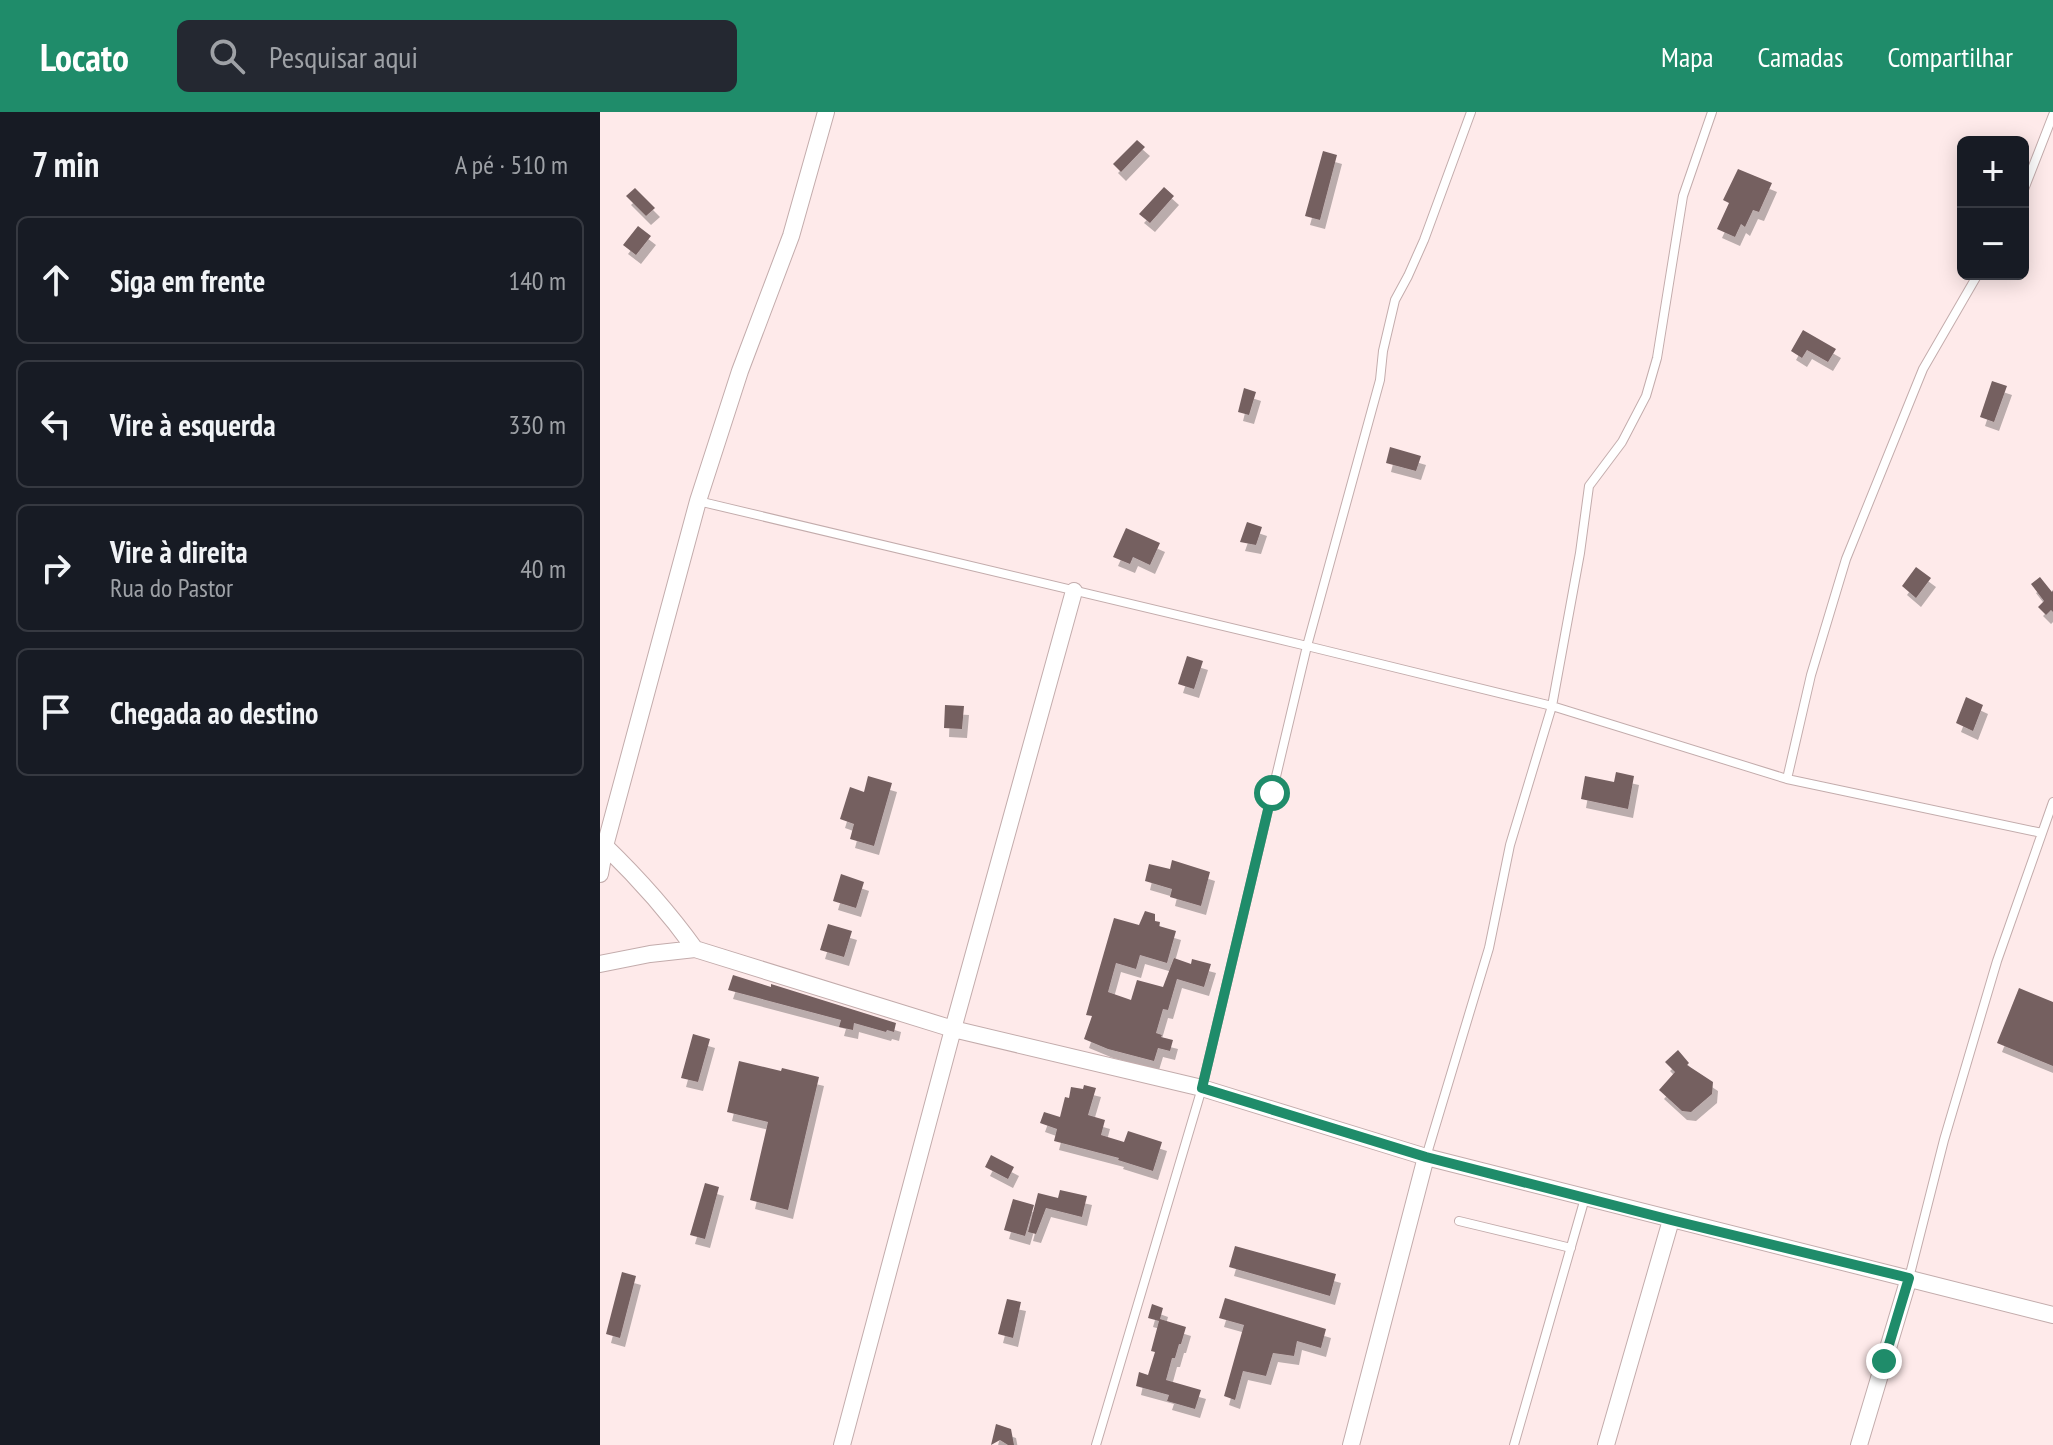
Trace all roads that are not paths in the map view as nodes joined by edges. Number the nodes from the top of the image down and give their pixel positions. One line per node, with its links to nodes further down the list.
1 (826, 112): 7 (street)
2 (1471, 112): 9 (lane)
3 (1712, 112): 10 (lane)
4 (2053, 115): 5 (lane)
5 (2029, 177)
6 (1975, 280): 11 (lane)
7 (698, 501): 8 (lane); 14 (street)
8 (1074, 591): 9 (lane); 18 (street)
9 (1307, 646): 10 (lane); 19 (lane)
10 (1552, 706): 11 (lane); 20 (lane)
11 (1787, 779): 13 (lane)
12 (2053, 802): 13 (lane)
13 (2042, 833): 25 (lane)
14 (605, 846): 15 (street); 16 (street)
15 (600, 874)
16 (695, 949): 17 (street); 18 (street)
17 (600, 964)
18 (953, 1029): 19 (street); 27 (street)
19 (1202, 1088): 20 (street); 28 (lane)
20 (1426, 1157): 21 (street); 29 (street)
21 (1585, 1198): 22 (street); 24 (lane)
22 (1671, 1220): 25 (street); 31 (street)
23 (1459, 1221): 24 (lane)
24 (1571, 1248): 30 (lane)
25 (1909, 1278): 26 (street); 32 (street)
26 (2053, 1315)
27 (842, 1445)
28 (1096, 1445)
29 (1351, 1445)
30 (1514, 1445)
31 (1606, 1445)
32 (1859, 1445)

